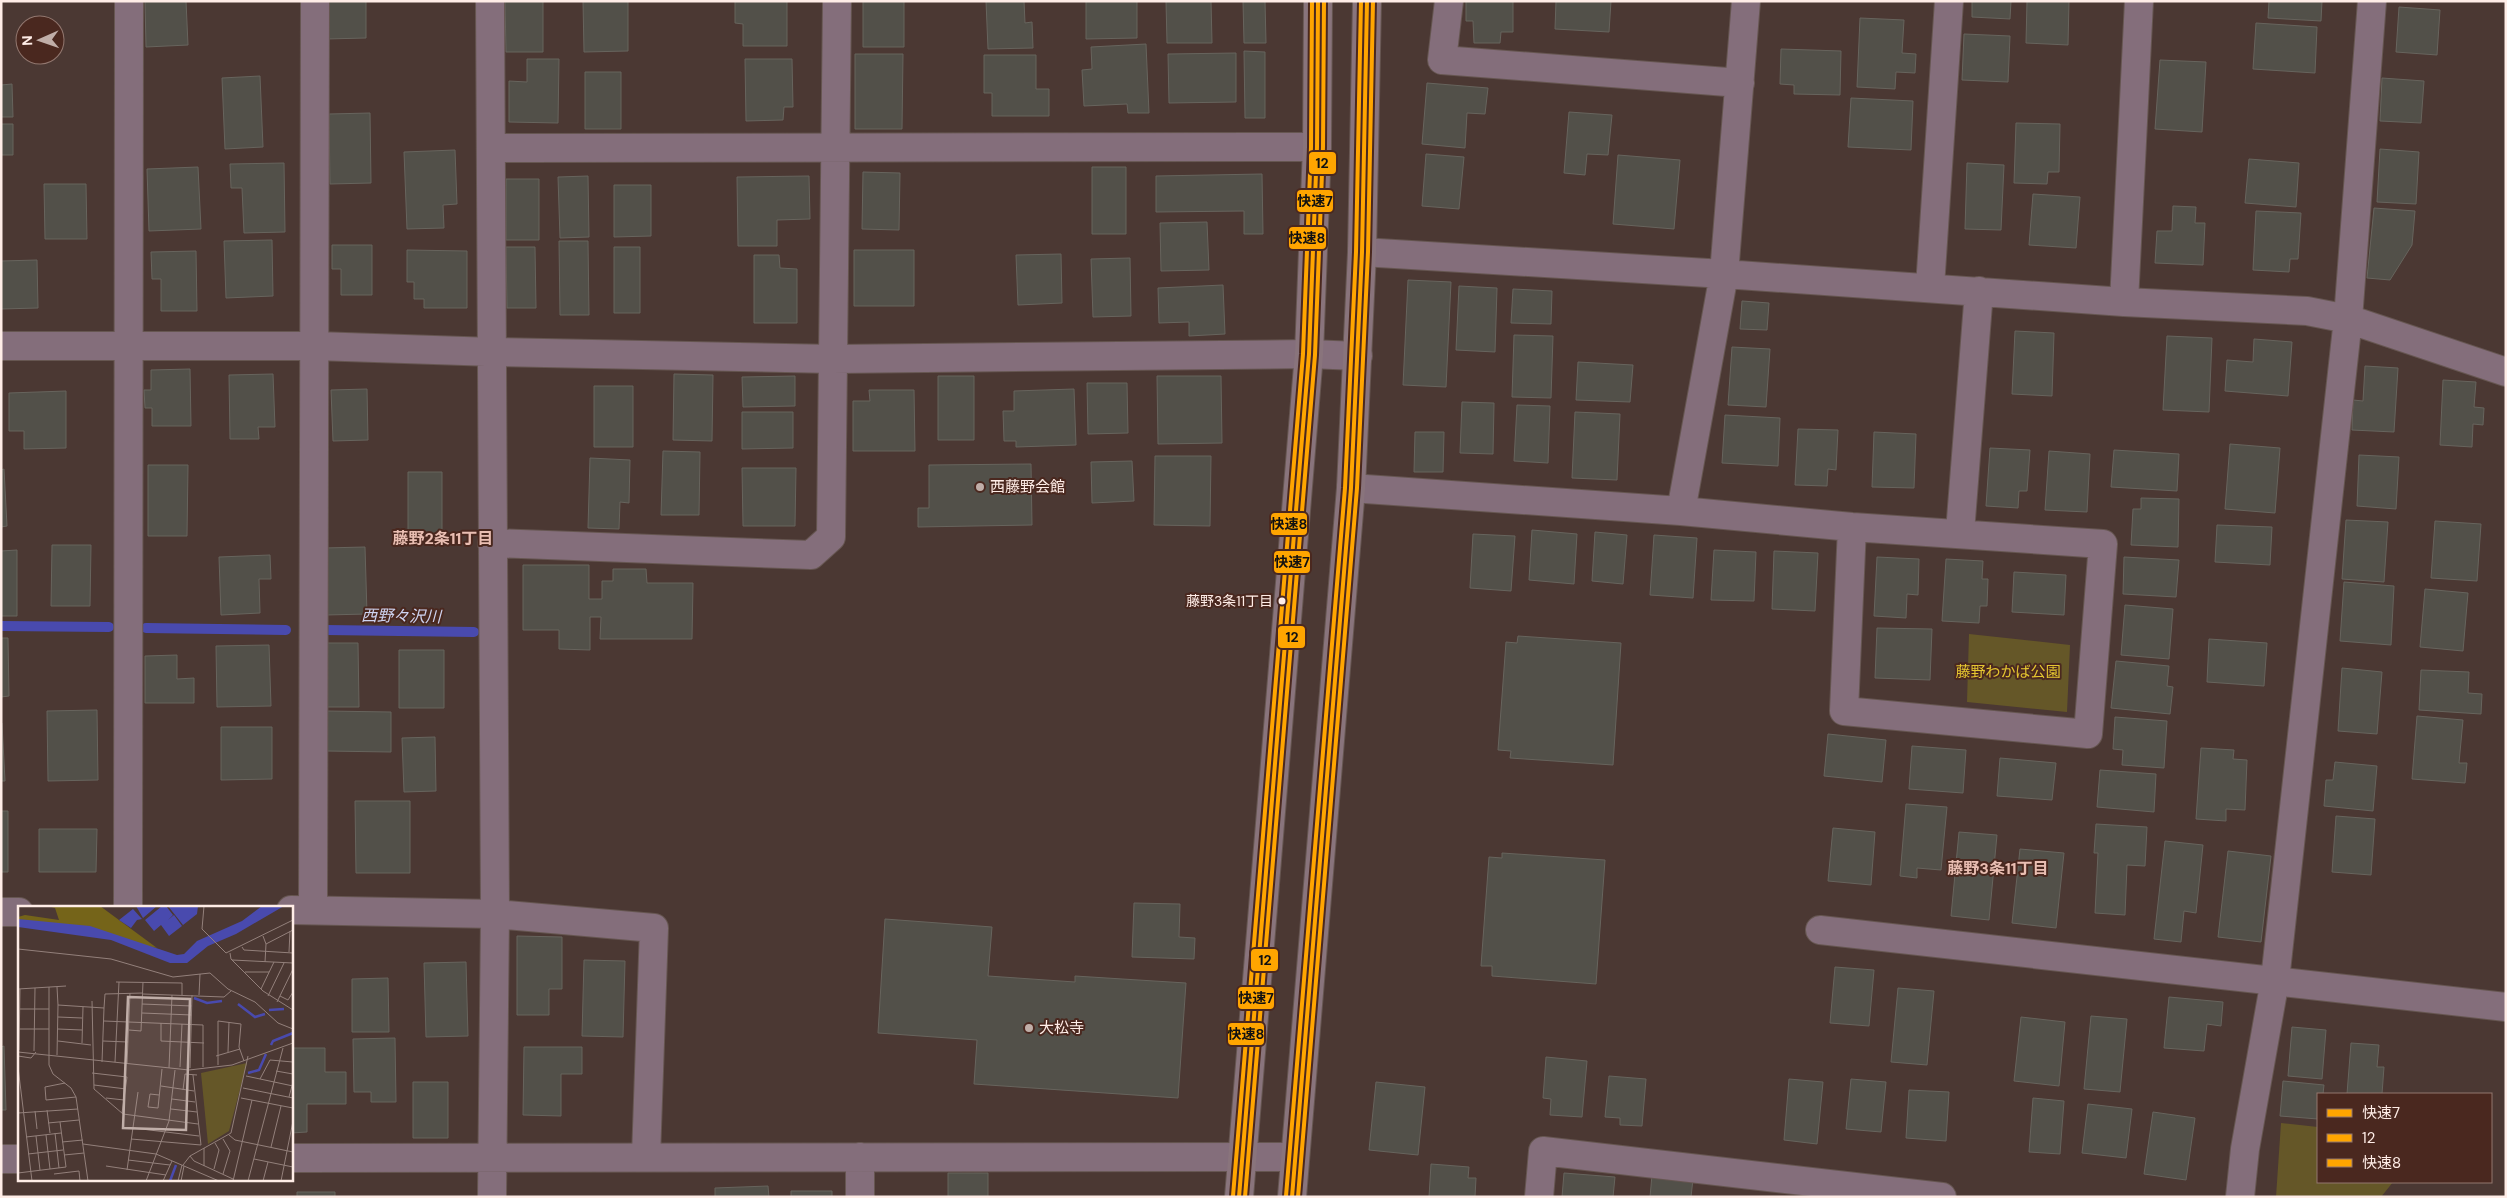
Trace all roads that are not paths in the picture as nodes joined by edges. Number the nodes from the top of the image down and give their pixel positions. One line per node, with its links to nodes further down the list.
1 (129, 1): 23 (street)
2 (315, 1): 24 (street)
3 (490, 1): 14 (street)
4 (837, 1): 15 (street)
5 (1318, 1): 13 (highway)
6 (1367, 1): 16 (highway)
7 (1449, 1): 12 (street)
8 (1746, 1): 12 (street)
9 (1950, 1): 18 (street)
10 (2139, 1): 20 (street)
11 (2372, 1): 21 (street)
12 (1740, 83): 17 (street)
13 (1317, 147): 15 (street); 26 (highway)
14 (491, 148): 15 (street); 25 (street)
15 (835, 148): 28 (street)
16 (1362, 252): 17 (street); 27 (highway)
17 (1724, 274): 18 (street); 31 (street)
18 (1930, 287): 19 (street)
19 (1979, 291): 20 (street); 33 (street)
20 (2124, 302): 21 (street)
21 (2348, 319): 29 (street); 41 (street)
22 (1, 346): 23 (street)
23 (128, 346): 24 (street); 35 (street)
24 (316, 346): 25 (street); 36 (street)
25 (493, 352): 28 (street); 34 (street)
26 (1309, 354): 27 (street); 28 (street); 43 (highway)
27 (1358, 356): 30 (highway)
28 (833, 359): 34 (street)
29 (2506, 372)
30 (1351, 488): 31 (street); 48 (highway)
31 (1681, 511): 32 (street)
32 (1852, 527): 33 (street); 33 (street)
33 (1960, 532)
34 (492, 543): 39 (street)
35 (128, 906)
36 (302, 909): 39 (street)
37 (1, 912): 38 (street)
38 (18, 912)
39 (495, 914): 44 (street); 45 (street)
40 (1820, 930): 41 (street)
41 (2275, 980): 42 (street); 58 (street)
42 (2505, 1001)
43 (1242, 1156): 46 (street); 48 (street); 54 (highway)
44 (492, 1157): 45 (street); 47 (street); 52 (street)
45 (646, 1157): 46 (street)
46 (860, 1157): 53 (street)
47 (292, 1158)
48 (1295, 1158): 55 (highway)
49 (1, 1159): 50 (street)
50 (18, 1159)
51 (1758, 1186): 56 (street); 57 (street)
52 (492, 1197)
53 (860, 1197)
54 (1239, 1197)
55 (1292, 1197)
56 (1539, 1197)
57 (1942, 1197)
58 (2240, 1197)

